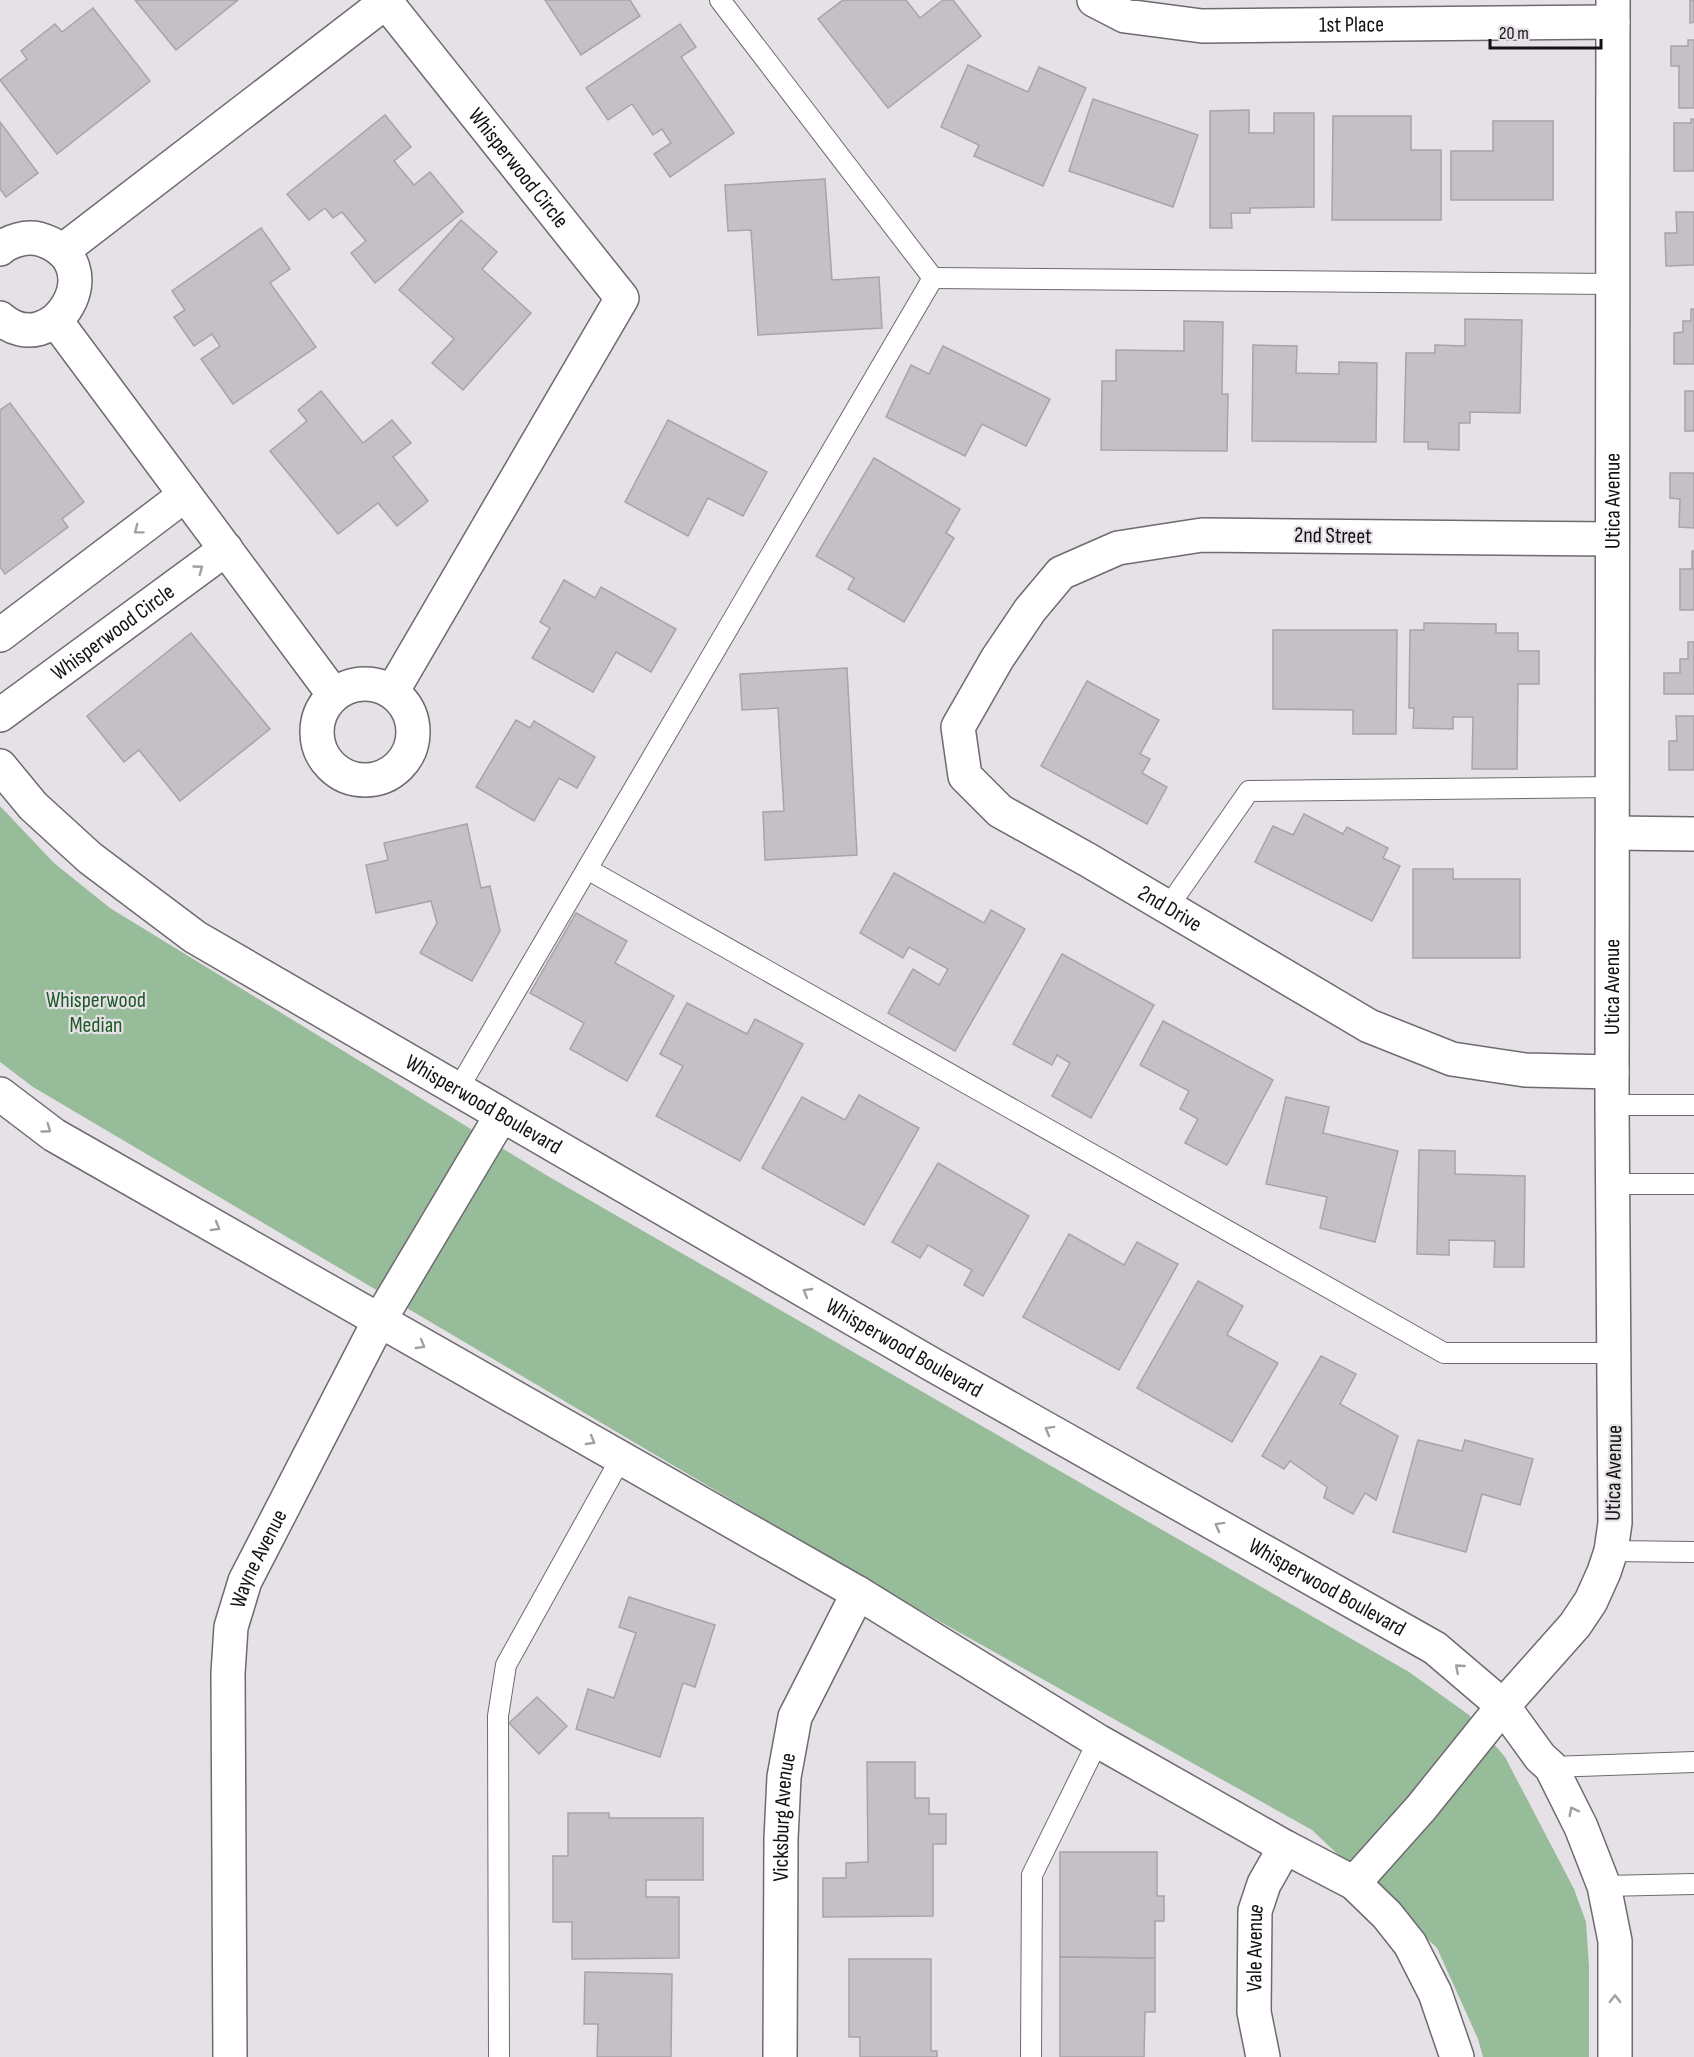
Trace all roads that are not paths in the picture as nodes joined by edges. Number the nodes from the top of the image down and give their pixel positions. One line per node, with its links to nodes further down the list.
1 (720, 0): 6 (lane)
2 (1094, 0): 3 (street, 1st Place)
3 (1613, 11): 7 (street, Utica Avenue)
4 (0, 249): 5 (street)
5 (62, 251): 9 (street); 15 (street, Whisperwood Circle)
6 (933, 278): 7 (lane); 22 (lane)
7 (1612, 284): 11 (street, Utica Avenue)
8 (0, 318): 9 (street)
9 (56, 321): 10 (street)
10 (185, 495): 12 (street); 14 (street, one-way to 14)
11 (1611, 539): 13 (street, 2nd Street); 19 (street, Utica Avenue)
12 (226, 549): 16 (street); 17 (street, Whisperwood Circle, one-way to 12)
13 (1061, 573): 23 (street, 2nd Drive)
14 (0, 635)
15 (392, 692): 16 (street); 16 (street)
16 (334, 695)
17 (0, 715)
18 (0, 766): 25 (street, Whisperwood Boulevard)
19 (1613, 787): 20 (street, Utica Avenue); 23 (lane)
20 (1613, 833): 21 (street); 24 (street, Utica Avenue)
21 (1694, 834)
22 (587, 869): 25 (lane); 33 (lane)
23 (1168, 907): 24 (street, 2nd Drive)
24 (1611, 1072): 27 (street, Utica Avenue)
25 (457, 1091): 29 (street, Whisperwood Boulevard)
26 (0, 1094): 32 (street, one-way to 32)
27 (1611, 1105): 28 (lane); 30 (street, Utica Avenue)
28 (1694, 1105)
29 (501, 1116): 32 (street, Wayne Avenue); 38 (street, Whisperwood Boulevard, one-way to 29)
30 (1612, 1184): 31 (lane); 33 (street, Utica Avenue)
31 (1694, 1184)
32 (378, 1321): 34 (street, one-way to 34); 46 (street, Wayne Avenue)
33 (1615, 1353): 35 (street, Utica Avenue)
34 (621, 1458): 37 (street); 47 (lane)
35 (1611, 1551): 36 (lane); 38 (street, Utica Avenue)
36 (1694, 1552)
37 (858, 1593): 39 (street); 48 (street, Vicksburg Avenue)
38 (1503, 1706): 41 (street, Whisperwood Boulevard); 43 (street, Utica Avenue)
39 (1098, 1741): 42 (street); 49 (lane)
40 (1694, 1762): 41 (lane)
41 (1551, 1767): 45 (street, Whisperwood Boulevard, one-way to 41)
42 (1285, 1847): 43 (street); 50 (street, Vale Avenue)
43 (1354, 1883): 51 (street)
44 (1694, 1884): 45 (lane)
45 (1604, 1886): 52 (street, Whisperwood Boulevard, one-way to 45)
46 (230, 2057)
47 (499, 2057)
48 (780, 2057)
49 (1030, 2057)
50 (1263, 2057)
51 (1456, 2057)
52 (1615, 2057)

